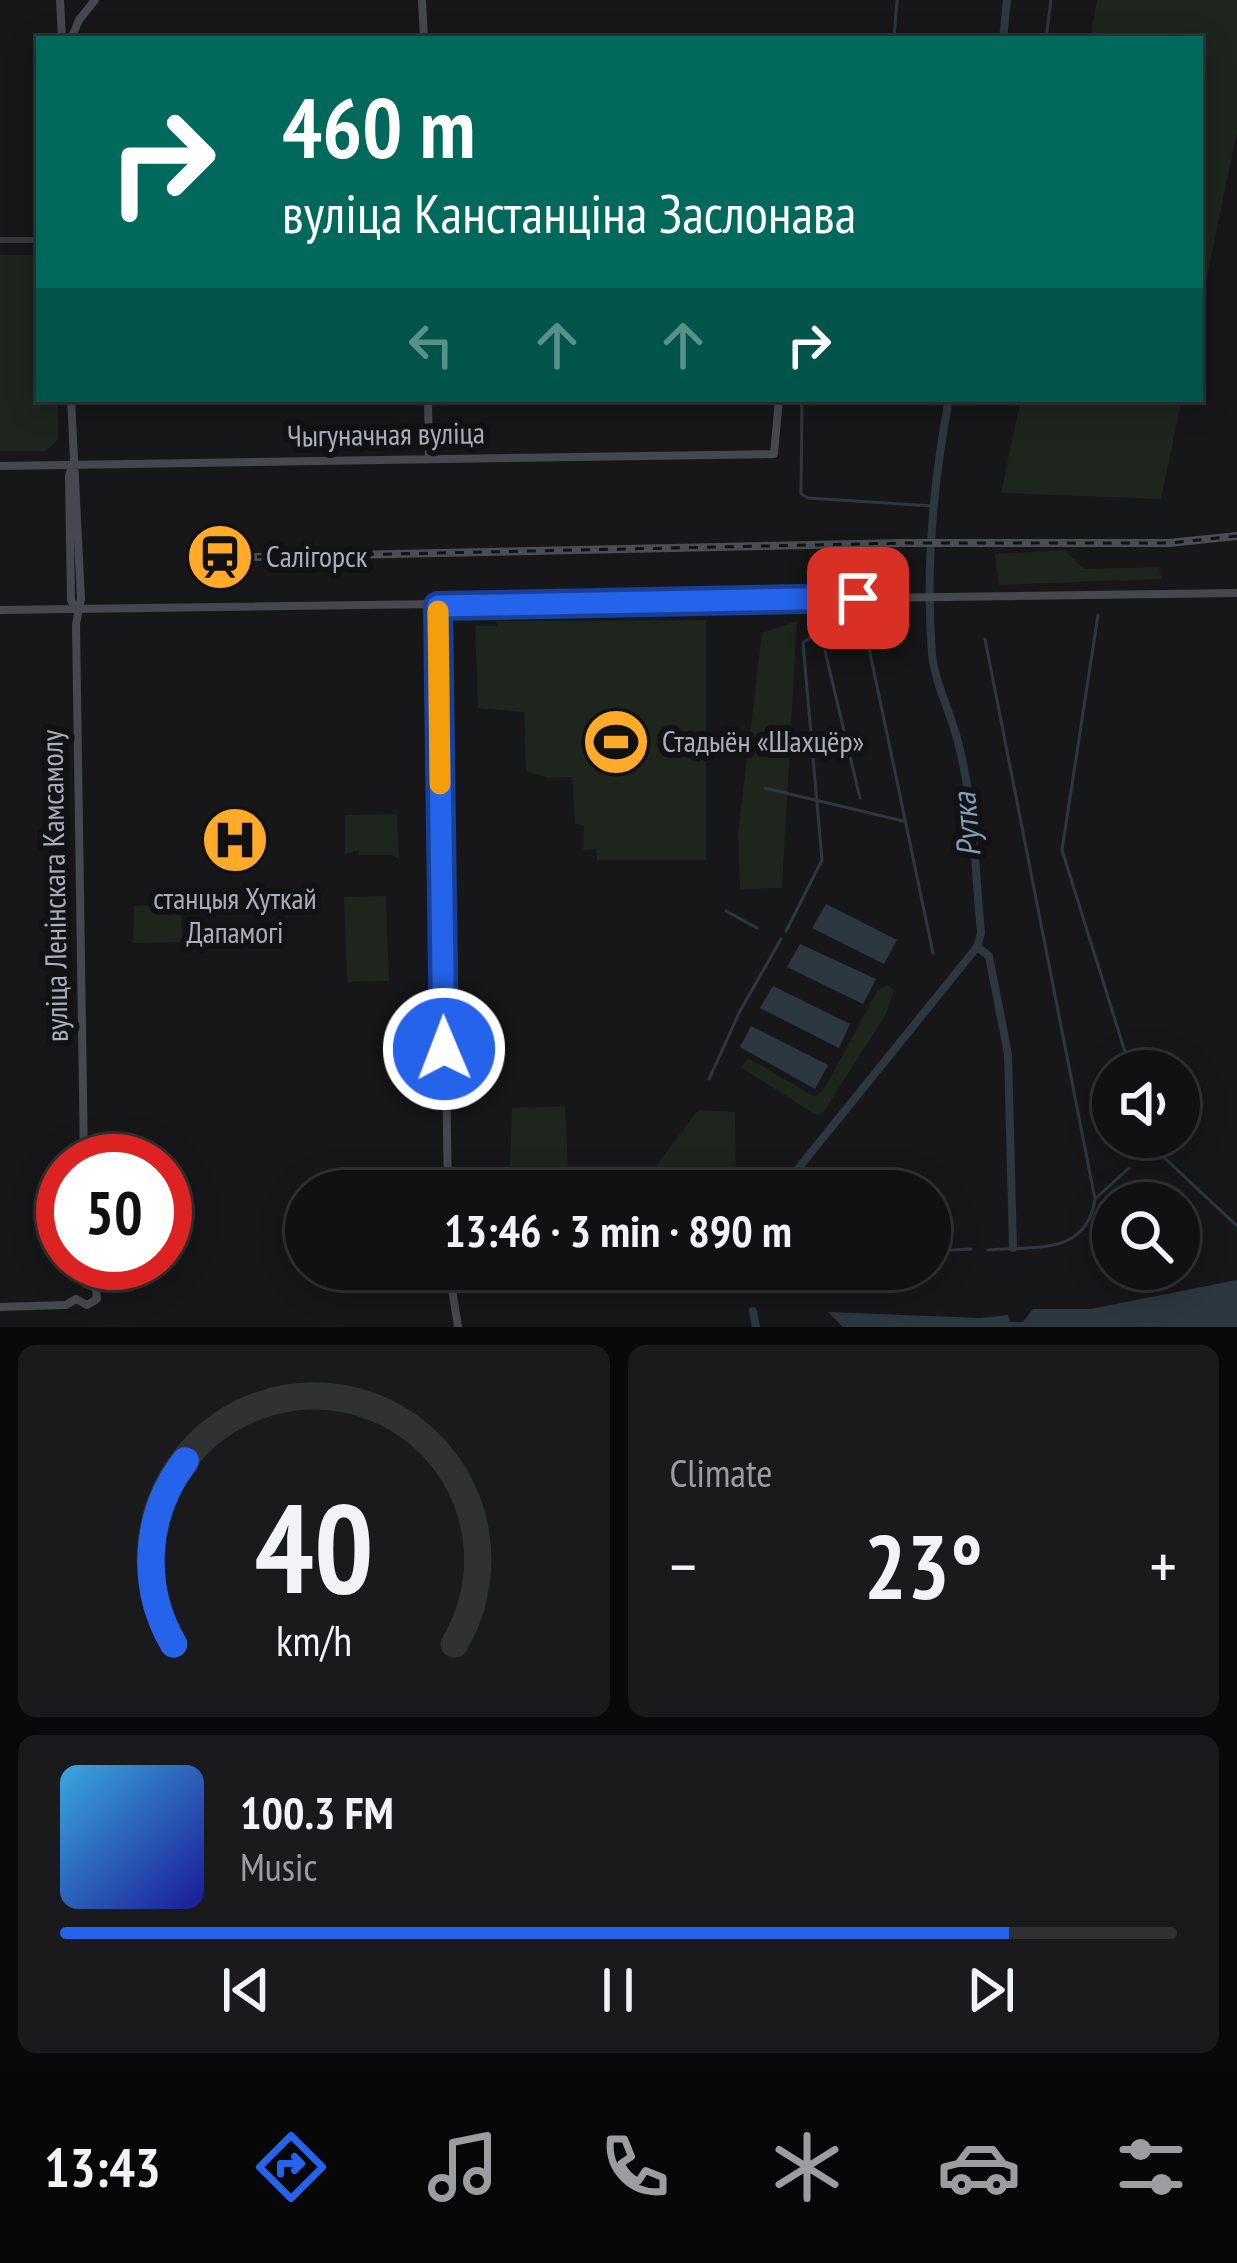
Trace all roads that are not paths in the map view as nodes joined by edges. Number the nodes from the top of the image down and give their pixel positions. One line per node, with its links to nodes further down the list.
1 (60, 0): 4 (main road)
2 (95, 0): 5 (main road)
3 (422, 0): 6 (main road)
4 (66, 36)
5 (68, 36)
6 (424, 36)
7 (0, 240): 8 (street)
8 (36, 240)
9 (71, 402): 13 (main road, вуліца Ленінскага Камсамолу)
10 (428, 402): 12 (main road)
11 (779, 402): 12 (main road, Чыгуначная вуліца)
12 (429, 457): 13 (main road, Чыгуначная вуліца)
13 (73, 463): 14 (main road, Чыгуначная вуліца); 18 (main road, вуліца Ленінскага Камсамолу)
14 (0, 466)
15 (1237, 593): 16 (main road)
16 (438, 606): 18 (main road); 20 (main road)
17 (0, 610): 18 (main road)
18 (76, 610): 19 (main road, вуліца Ленінскага Камсамолу)
19 (84, 1134)
20 (448, 1170)
21 (77, 1290): 24 (main road)
22 (96, 1290): 24 (main road)
23 (453, 1290): 26 (main road)
24 (76, 1299): 25 (main road)
25 (0, 1307)
26 (458, 1327)

